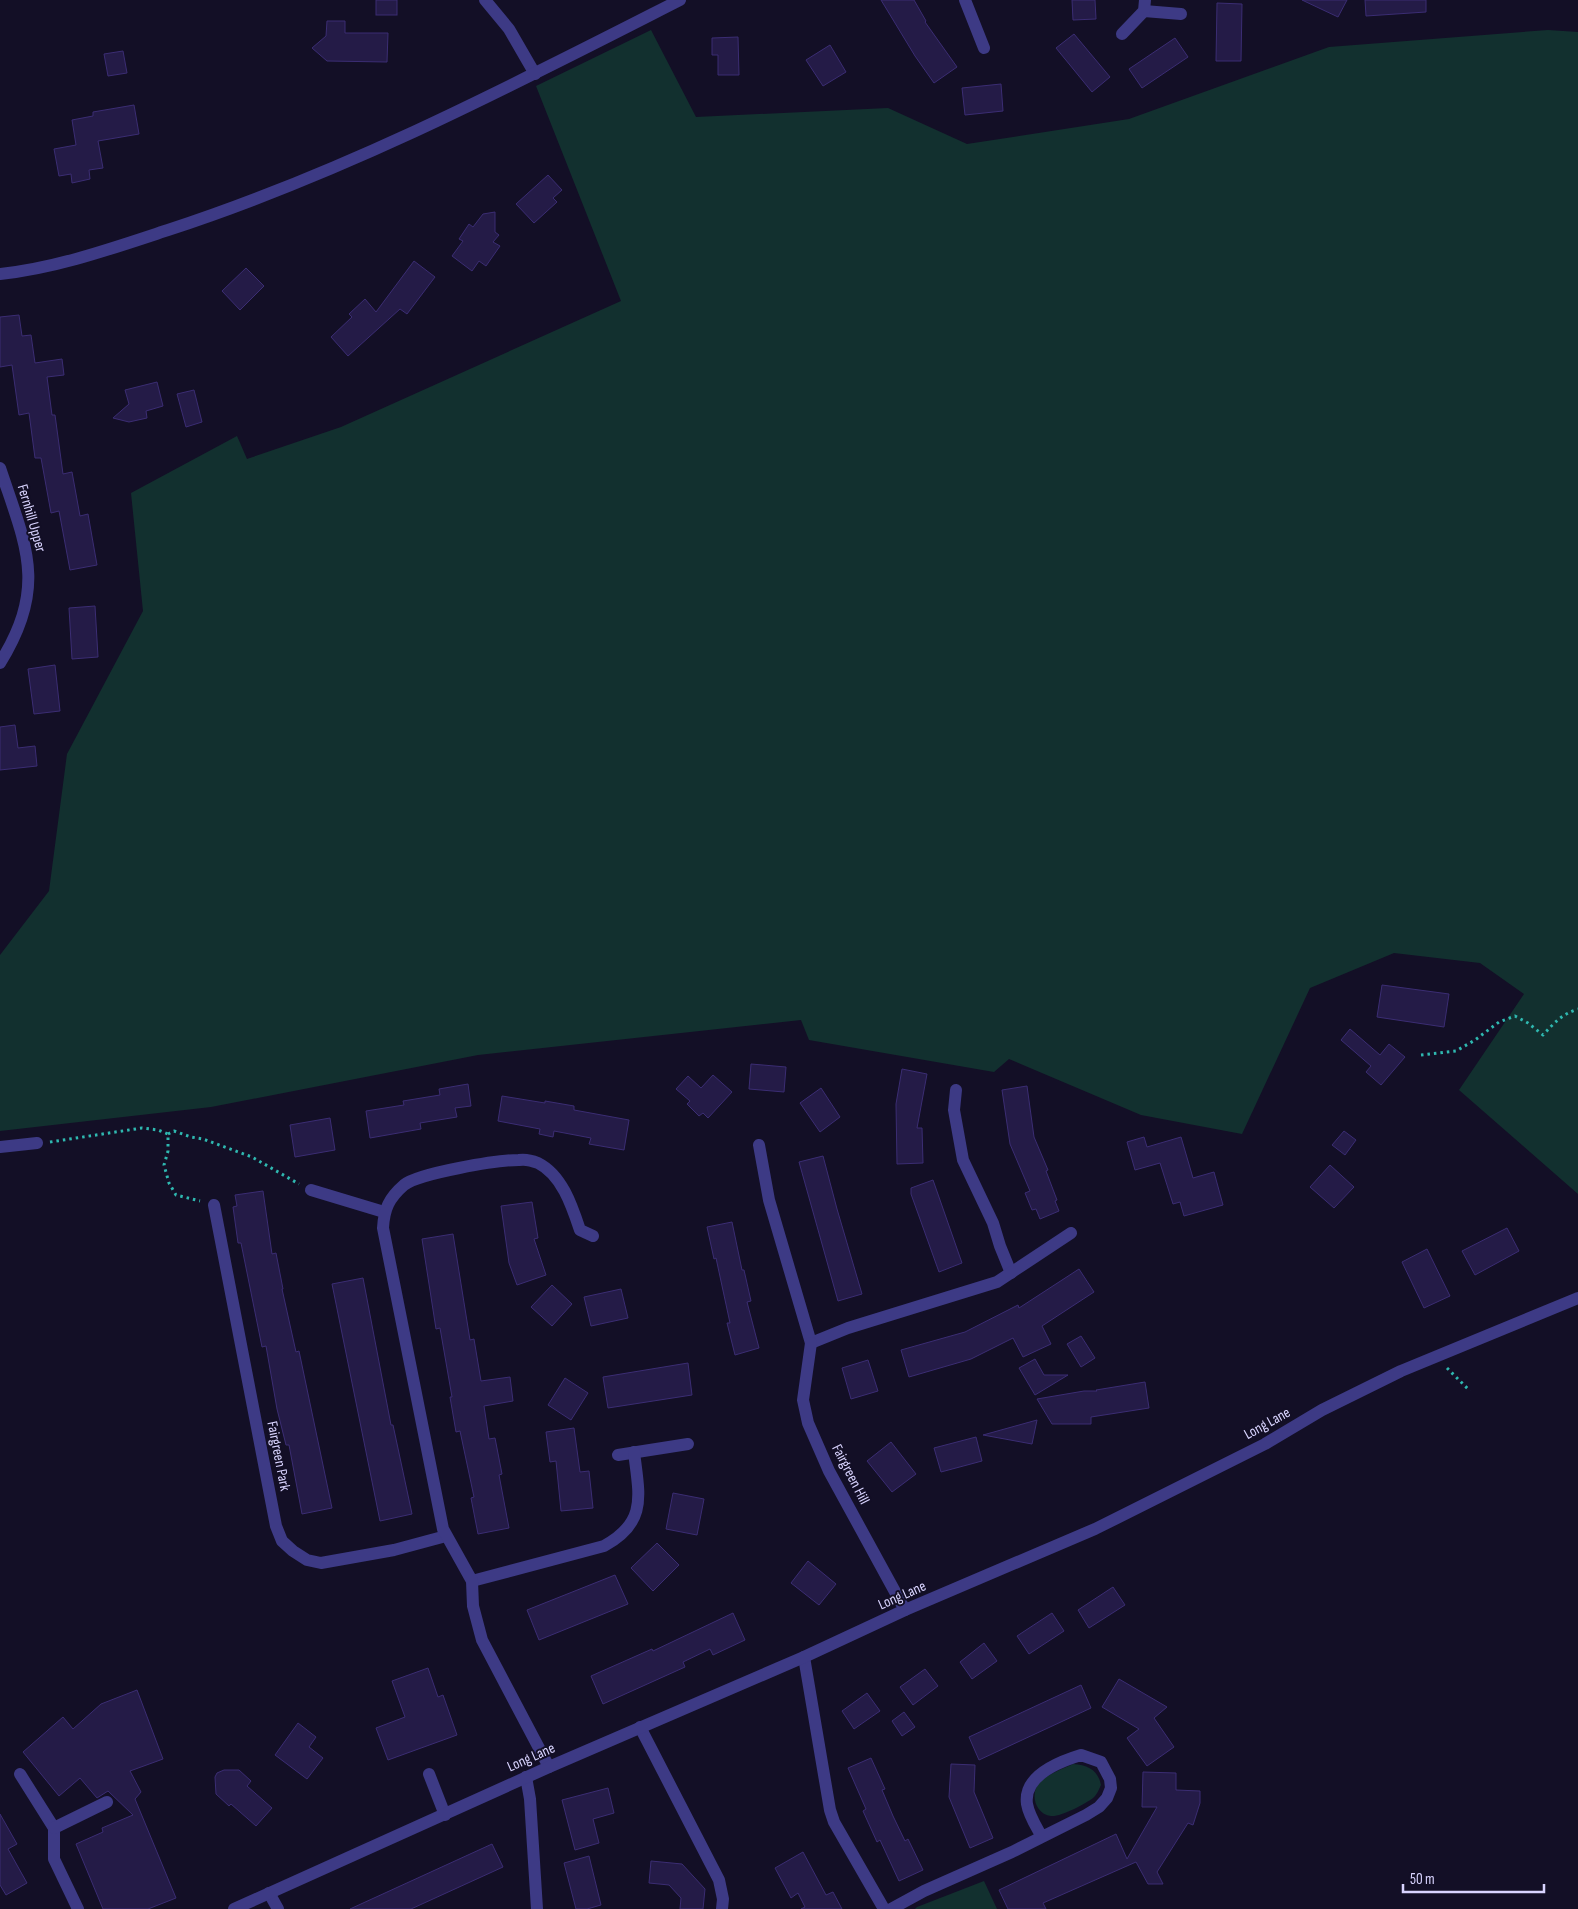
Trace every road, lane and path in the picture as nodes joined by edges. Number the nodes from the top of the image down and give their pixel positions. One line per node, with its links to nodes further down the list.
1 (485, 0): 8 (street)
2 (680, 0): 8 (street)
3 (965, 0): 7 (street)
4 (1144, 5): 5 (street); 6 (street)
5 (1180, 14)
6 (1122, 34)
7 (984, 48)
8 (535, 74): 9 (street)
9 (0, 274)
10 (0, 468): 11 (street, Fernhill Upper)
11 (0, 663)
12 (1578, 1009): 13 (path)
13 (1421, 1055)
14 (956, 1090): 24 (street)
15 (168, 1134): 16 (path); 19 (path); 20 (path)
16 (37, 1143): 18 (street)
17 (759, 1145): 26 (street, Fairgreen Hill)
18 (0, 1147)
19 (311, 1190): 21 (street)
20 (214, 1205): 32 (street, Fairgreen Park)
21 (384, 1212): 23 (street); 32 (street)
22 (1071, 1232): 24 (street)
23 (593, 1236)
24 (1011, 1273): 26 (street)
25 (1578, 1298): 27 (street, Long Lane)
26 (811, 1343): 34 (street, Fairgreen Hill)
27 (1435, 1357): 28 (path); 34 (street, Long Lane)
28 (1470, 1390)
29 (688, 1444): 30 (street)
30 (634, 1452): 31 (street); 33 (street)
31 (618, 1454)
32 (446, 1536): 33 (street)
33 (472, 1581): 37 (street)
34 (905, 1610): 35 (street, Long Lane)
35 (804, 1657): 36 (street, Long Lane); 51 (street)
36 (640, 1727): 37 (street, Long Lane); 50 (street)
37 (549, 1767): 40 (street, Long Lane)
38 (20, 1774): 43 (street)
39 (429, 1774): 42 (street)
40 (526, 1777): 42 (street, Long Lane); 49 (street)
41 (107, 1802): 43 (street)
42 (445, 1815): 45 (street, Long Lane)
43 (54, 1828): 46 (street)
44 (1042, 1837): 44 (street); 52 (street)
45 (269, 1893): 47 (street, Long Lane); 48 (street)
46 (78, 1909)
47 (234, 1909)
48 (278, 1909)
49 (536, 1909)
50 (722, 1909)
51 (884, 1909)
52 (891, 1909)

